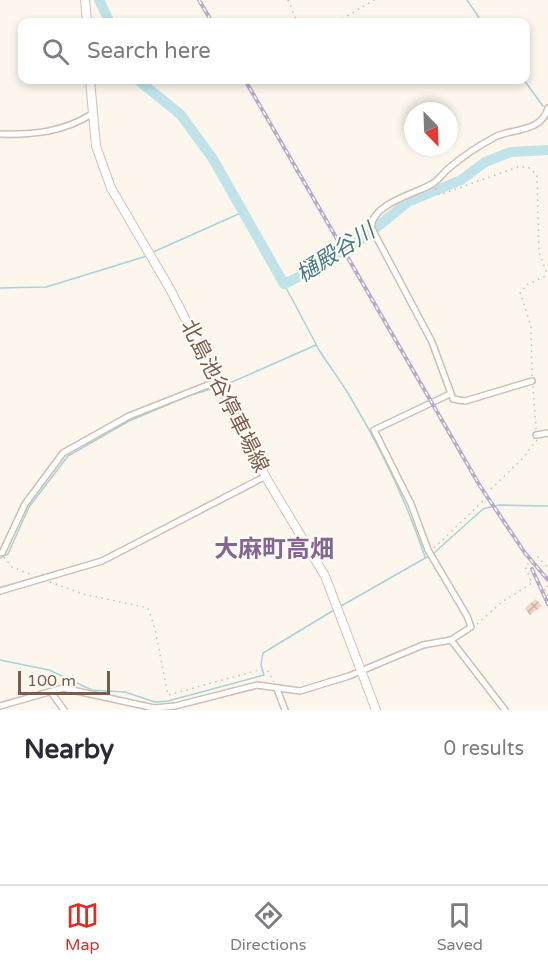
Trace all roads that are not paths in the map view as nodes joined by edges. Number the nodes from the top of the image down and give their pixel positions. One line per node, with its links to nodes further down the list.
1 (85, 0): 2 (main road)
2 (87, 18)
3 (90, 84): 5 (main road, 北島池谷停車場線)
4 (548, 108): 9 (street)
5 (92, 114): 6 (street); 8 (main road, 北島池谷停車場線)
6 (0, 134)
7 (532, 381): 9 (street)
8 (220, 385): 12 (main road, 北島池谷停車場線); 13 (street)
9 (450, 394): 15 (street)
10 (548, 433): 11 (street)
11 (536, 435)
12 (266, 476): 14 (street); 16 (main road, 北島池谷停車場線)
13 (2, 553)
14 (0, 591)
15 (451, 640): 16 (street); 23 (street)
16 (361, 670): 17 (street); 22 (main road, 北島池谷停車場線)
17 (273, 688): 18 (street); 21 (street)
18 (51, 692): 19 (street); 20 (street)
19 (0, 706)
20 (64, 710)
21 (285, 710)
22 (376, 710)
23 (505, 710)

